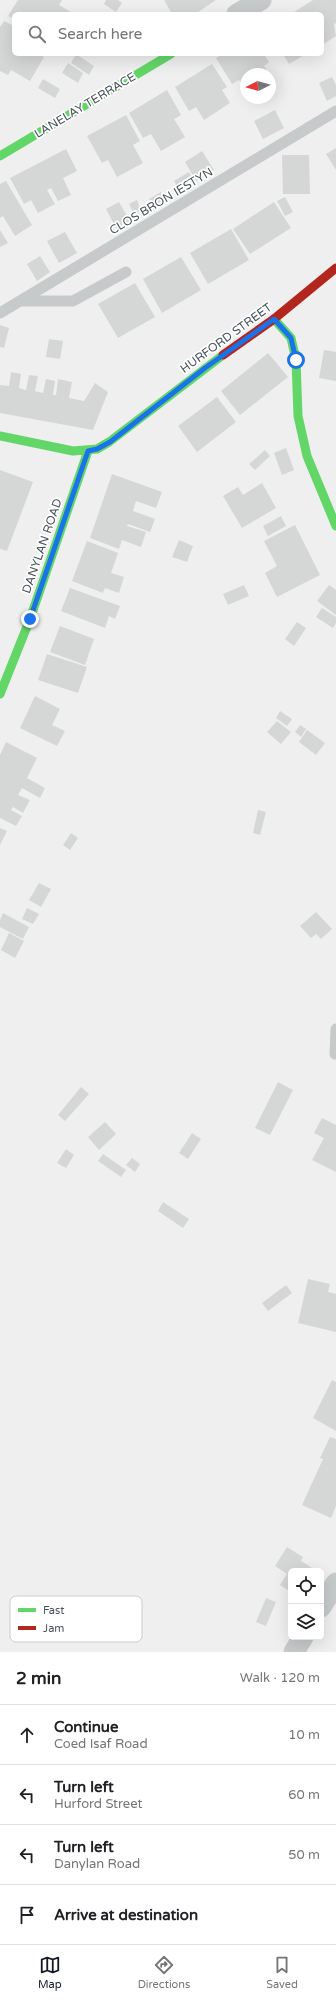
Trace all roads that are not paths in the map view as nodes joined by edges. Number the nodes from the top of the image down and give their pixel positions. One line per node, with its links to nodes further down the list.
1 (261, 0): 2 (street)
2 (240, 12)
3 (168, 56): 5 (street, LANELAY TERRACE)
4 (336, 111): 8 (lane, CLOS BRON IESTYN)
5 (0, 156)
6 (336, 268): 10 (street, HURFORD STREET)
7 (126, 272): 8 (lane)
8 (21, 301): 9 (lane, CLOS BRON IESTYN)
9 (0, 313)
10 (274, 319): 12 (street, HURFORD STREET); 13 (street)
11 (0, 436): 12 (street)
12 (88, 451): 14 (street, DANYLAN ROAD)
13 (336, 526)
14 (0, 694)
15 (336, 1029): 16 (lane)
16 (335, 1054)
17 (336, 1583): 18 (street)
18 (323, 1604)
19 (301, 1640): 20 (street)
20 (294, 1652)

